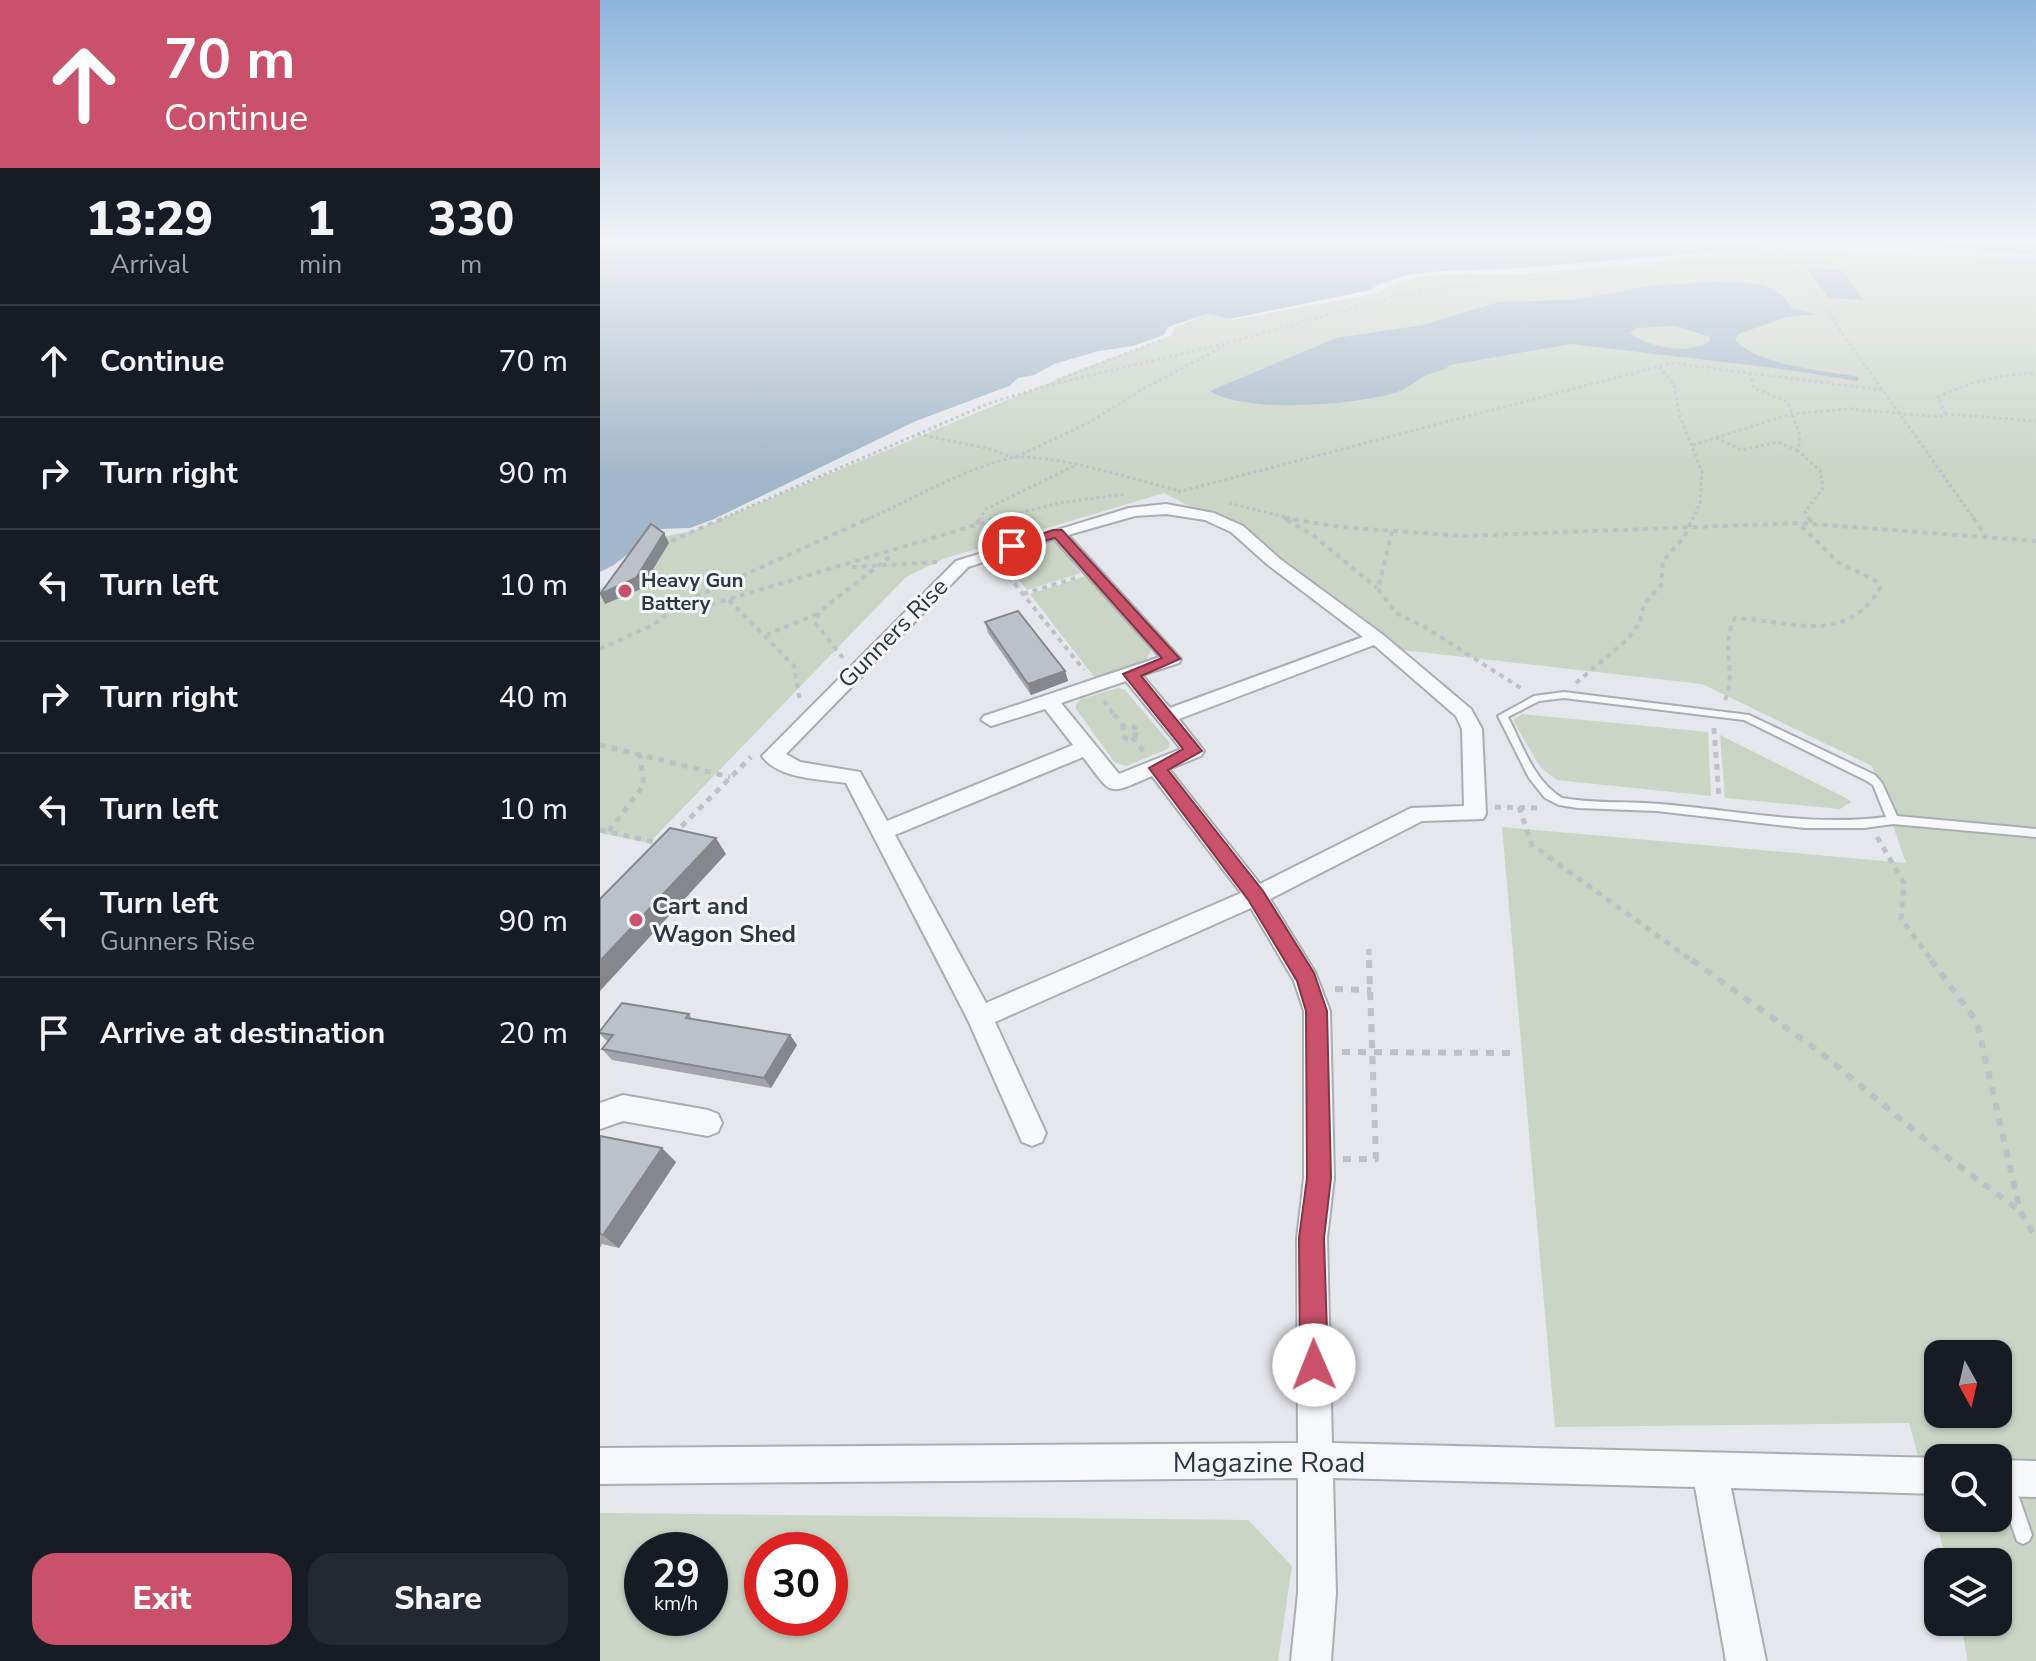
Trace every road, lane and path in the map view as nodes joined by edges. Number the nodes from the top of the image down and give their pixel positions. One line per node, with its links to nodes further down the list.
1 (1315, 319): 4 (path)
2 (1835, 319): 10 (path)
3 (1164, 339): 8 (path)
4 (1228, 343): 8 (path); 17 (path)
5 (1659, 367): 15 (path)
6 (1750, 373): 9 (path)
7 (2036, 373): 11 (path)
8 (1022, 393): 13 (path)
9 (1791, 414): 10 (path); 14 (path); 16 (path)
10 (1900, 414): 11 (path); 31 (path)
11 (1945, 414): 12 (path)
12 (2036, 421)
13 (917, 434): 17 (path); 33 (path)
14 (1716, 438): 15 (path); 16 (path)
15 (1693, 445): 28 (path)
16 (1798, 451): 27 (path)
17 (1014, 458): 18 (path); 43 (path)
18 (1077, 465): 19 (path); 26 (path)
19 (1180, 491): 21 (path); 22 (path)
20 (1135, 492): 26 (path)
21 (1150, 492)
22 (1195, 495)
23 (1224, 502): 24 (path)
24 (1283, 518): 29 (path); 40 (path)
25 (1799, 523): 27 (path); 28 (path); 55 (path)
26 (976, 524): 34 (path)
27 (1812, 524): 31 (path)
28 (1691, 526): 29 (path); 51 (path)
29 (1392, 531): 40 (path)
30 (1057, 533): 35 (street, Gunners Rise); 39 (street); 46 (street, Gunners Rise)
31 (1986, 537): 32 (path)
32 (2036, 541)
33 (650, 551)
34 (896, 552): 37 (path); 38 (path)
35 (990, 553): 41 (path); 71 (street, Gunners Rise)
36 (951, 562): 37 (path)
37 (879, 564): 38 (path); 44 (path)
38 (841, 567): 42 (path)
39 (1093, 572): 41 (path); 49 (street)
40 (1378, 589): 52 (path)
41 (1023, 594): 50 (path)
42 (729, 600): 43 (path); 45 (path)
43 (671, 612): 47 (path)
44 (818, 613): 45 (path); 48 (path)
45 (766, 635): 54 (path)
46 (1376, 638): 56 (street); 65 (street, Gunners Rise)
47 (600, 649)
48 (844, 659)
49 (1131, 674): 50 (street); 56 (street)
50 (1096, 687): 53 (street); 58 (path)
51 (1564, 695): 52 (lane); 55 (lane)
52 (1537, 698): 64 (lane)
53 (1050, 702): 57 (street); 60 (street)
54 (800, 707)
55 (1717, 712): 67 (path); 68 (lane)
56 (1168, 716): 62 (street)
57 (991, 720)
58 (1124, 727)
59 (600, 745): 61 (path)
60 (1088, 747): 62 (street); 71 (street)
61 (640, 755): 63 (path); 72 (path)
62 (1157, 768): 75 (street)
63 (731, 777)
64 (1560, 801): 66 (path); 67 (lane)
65 (1474, 807): 66 (path); 75 (street)
66 (1519, 807): 87 (path)
67 (1720, 813): 69 (lane)
68 (1893, 820): 69 (lane); 73 (lane)
69 (1871, 824): 87 (path)
70 (600, 830): 72 (path)
71 (883, 831): 79 (street)
72 (609, 832): 74 (path)
73 (2036, 833)
74 (664, 844)
75 (1256, 896): 78 (street); 79 (street)
76 (1369, 949): 77 (path)
77 (1371, 990): 78 (path); 81 (path)
78 (1314, 1001): 80 (street)
79 (980, 1017): 85 (street)
80 (1317, 1052): 81 (path); 86 (street)
81 (1373, 1052): 82 (path); 86 (path)
82 (1511, 1053)
83 (600, 1116): 84 (street)
84 (708, 1123)
85 (1032, 1133)
86 (1319, 1158): 89 (street)
87 (2020, 1211): 88 (path)
88 (2036, 1238)
89 (1316, 1460): 90 (street, Magazine Road); 91 (street, Magazine Road); 95 (street)
90 (600, 1466)
91 (1710, 1471): 92 (street, Magazine Road); 96 (street)
92 (1924, 1476)
93 (2013, 1478): 94 (lane)
94 (2023, 1535)
95 (1311, 1661)
96 (1746, 1661)

